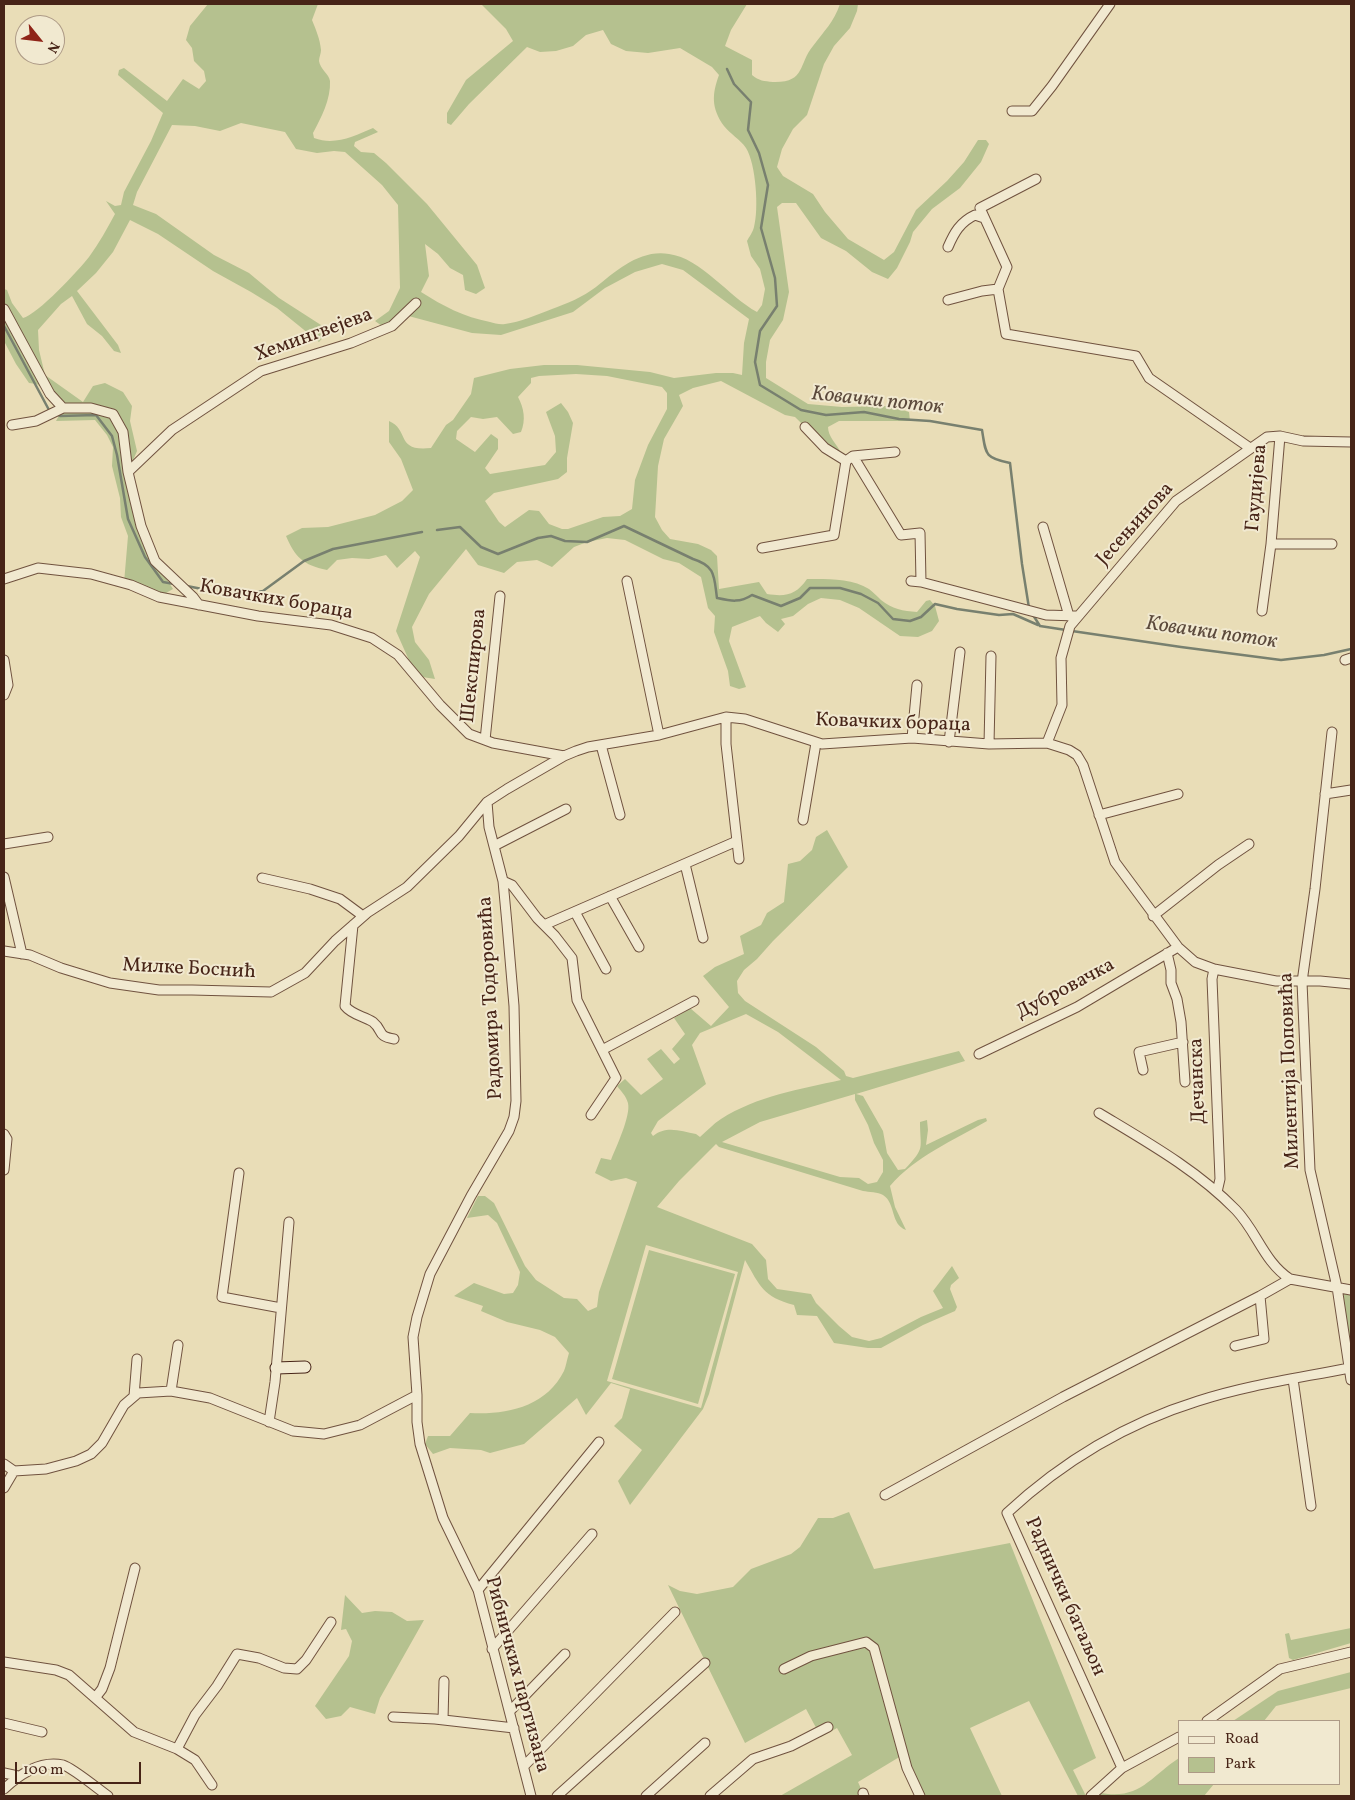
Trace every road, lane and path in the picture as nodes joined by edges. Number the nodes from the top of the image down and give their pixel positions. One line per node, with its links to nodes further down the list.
1 (1110, 4): 2 (street)
2 (1012, 111)
3 (1036, 179): 4 (street)
4 (984, 218): 5 (street); 6 (street)
5 (948, 247)
6 (998, 289): 7 (street); 15 (street)
7 (948, 300)
8 (416, 303): 18 (street, Хемингвејева)
9 (4, 309): 10 (street)
10 (63, 408): 11 (street); 18 (street)
11 (12, 425)
12 (805, 427): 17 (street)
13 (1280, 436): 14 (street, Јесењинова); 15 (street, Јесењинова); 20 (street, Гаудијева)
14 (1351, 442)
15 (1250, 448): 30 (street, Јесењинова)
16 (895, 452): 17 (street)
17 (849, 459): 22 (street); 26 (street)
18 (128, 472): 28 (street)
19 (1043, 527): 30 (street)
20 (1271, 544): 21 (street, Гаудијева); 29 (street, Гаудијева)
21 (1332, 544)
22 (762, 548)
23 (4, 579): 28 (street, Ковачких бораца)
24 (627, 581): 38 (street)
25 (911, 581): 26 (street)
26 (921, 582): 30 (street)
27 (500, 596): 40 (street, Шекспирова)
28 (198, 606): 40 (street, Ковачких бораца)
29 (1262, 611)
30 (1072, 619): 43 (street, Јесењинова)
31 (960, 652): 41 (street)
32 (991, 656): 44 (street)
33 (4, 660): 35 (street)
34 (916, 685): 39 (street)
35 (4, 695)
36 (726, 718): 38 (street, Ковачких бораца); 42 (street, Ковачких бораца); 56 (street)
37 (1332, 732): 49 (street, Милентија Поповића)
38 (659, 735): 45 (street, Ковачких бораца)
39 (912, 738): 41 (street, Ковачких бораца); 42 (street, Ковачких бораца)
40 (485, 740): 46 (street, Ковачких бораца)
41 (949, 742): 44 (street, Ковачких бораца)
42 (816, 743): 54 (street)
43 (1047, 743): 44 (street, Ковачких бораца); 53 (street, Ковачких бораца)
44 (989, 744)
45 (601, 745): 46 (street, Ковачких бораца); 52 (street)
46 (564, 756): 50 (street, Ковачких бораца)
47 (1351, 790): 49 (street)
48 (1178, 794): 53 (street)
49 (1325, 794): 79 (street, Милентија Поповића)
50 (487, 802): 59 (street, Радомира Тодоровића); 67 (street, Милке Боснић)
51 (566, 809): 59 (street)
52 (620, 815)
53 (1099, 815): 68 (street, Ковачких бораца)
54 (803, 820)
55 (48, 837): 57 (street)
56 (737, 841): 60 (street); 61 (street)
57 (4, 844)
58 (1249, 844): 68 (street)
59 (494, 846): 64 (street, Радомира Тодоровића)
60 (739, 860)
61 (685, 864): 65 (street); 71 (street)
62 (4, 877): 76 (street)
63 (262, 878): 67 (street)
64 (503, 881): 70 (street); 109 (street, Радомира Тодоровића)
65 (610, 896): 66 (street); 72 (street)
66 (575, 912): 70 (street); 77 (street)
67 (363, 916): 69 (street, Милке Боснић)
68 (1153, 916): 73 (street, Ковачких бораца)
69 (353, 925): 76 (street, Милке Боснић); 82 (street)
70 (544, 925): 84 (street)
71 (703, 938)
72 (639, 947)
73 (1178, 947): 75 (street, Дубровачка); 78 (street, Ковачких бораца)
74 (4, 951): 76 (street, Милке Боснић)
75 (1167, 953): 83 (street); 85 (street, Дубровачка)
76 (22, 954)
77 (606, 969)
78 (1214, 969): 79 (street, Ковачких бораца); 93 (street, Дечанска)
79 (1302, 982): 80 (street, Ковачких бораца); 96 (street, Милентија Поповића)
80 (1351, 984)
81 (694, 1001): 84 (street)
82 (394, 1039)
83 (1183, 1042): 86 (street); 87 (street)
84 (602, 1050): 89 (street)
85 (979, 1054)
86 (1143, 1070)
87 (1185, 1082)
88 (1099, 1113): 93 (street)
89 (591, 1115)
90 (4, 1136): 91 (street)
91 (4, 1170)
92 (239, 1173): 99 (street)
93 (1217, 1192): 95 (street)
94 (289, 1222): 99 (street)
95 (1290, 1279): 96 (street); 98 (street)
96 (1337, 1287): 97 (street); 105 (street)
97 (1351, 1290)
98 (1260, 1296): 101 (street); 117 (street)
99 (281, 1308): 104 (street)
100 (178, 1345): 108 (street)
101 (1234, 1346)
102 (137, 1359): 110 (street)
103 (304, 1367): 104 (street)
104 (276, 1368): 111 (street)
105 (1349, 1368): 106 (street, Раднички батаљон); 107 (street)
106 (1293, 1379): 118 (street); 144 (street, Раднички батаљон)
107 (1351, 1380)
108 (170, 1391): 110 (street); 111 (street)
109 (417, 1395): 111 (street); 112 (street, Радомира Тодоровића)
110 (134, 1396): 115 (street)
111 (269, 1422)
112 (417, 1422): 121 (street, Рибничких партизана)
113 (599, 1442): 121 (street)
114 (4, 1464): 115 (street)
115 (14, 1471): 116 (street)
116 (4, 1488)
117 (885, 1494)
118 (1312, 1506)
119 (592, 1534): 124 (street)
120 (135, 1568): 131 (street)
121 (478, 1590): 124 (street, Рибничких партизана)
122 (675, 1612): 143 (street)
123 (331, 1622): 142 (street)
124 (492, 1649): 132 (street, Рибничких партизана)
125 (1351, 1652): 135 (street)
126 (565, 1654): 132 (street)
127 (4, 1662): 131 (street)
128 (705, 1664): 151 (street)
129 (784, 1669): 154 (street)
130 (444, 1681): 134 (street)
131 (95, 1698): 142 (street)
132 (510, 1711): 138 (street, Рибничких партизана)
133 (393, 1718): 134 (street)
134 (443, 1720): 138 (street)
135 (1208, 1720)
136 (4, 1723): 139 (street)
137 (828, 1727): 153 (street)
138 (514, 1728): 143 (street, Рибничких партизана)
139 (42, 1732)
140 (1178, 1738): 144 (street)
141 (705, 1743): 152 (street)
142 (177, 1750): 147 (street)
143 (524, 1766): 150 (street, Рибничких партизана)
144 (1122, 1768): 155 (street)
145 (4, 1773): 146 (street)
146 (18, 1776): 148 (street); 149 (street)
147 (212, 1785)
148 (4, 1789)
149 (108, 1796)
150 (531, 1796)
151 (557, 1796)
152 (646, 1796)
153 (710, 1796)
154 (920, 1796)
155 (1091, 1796)

